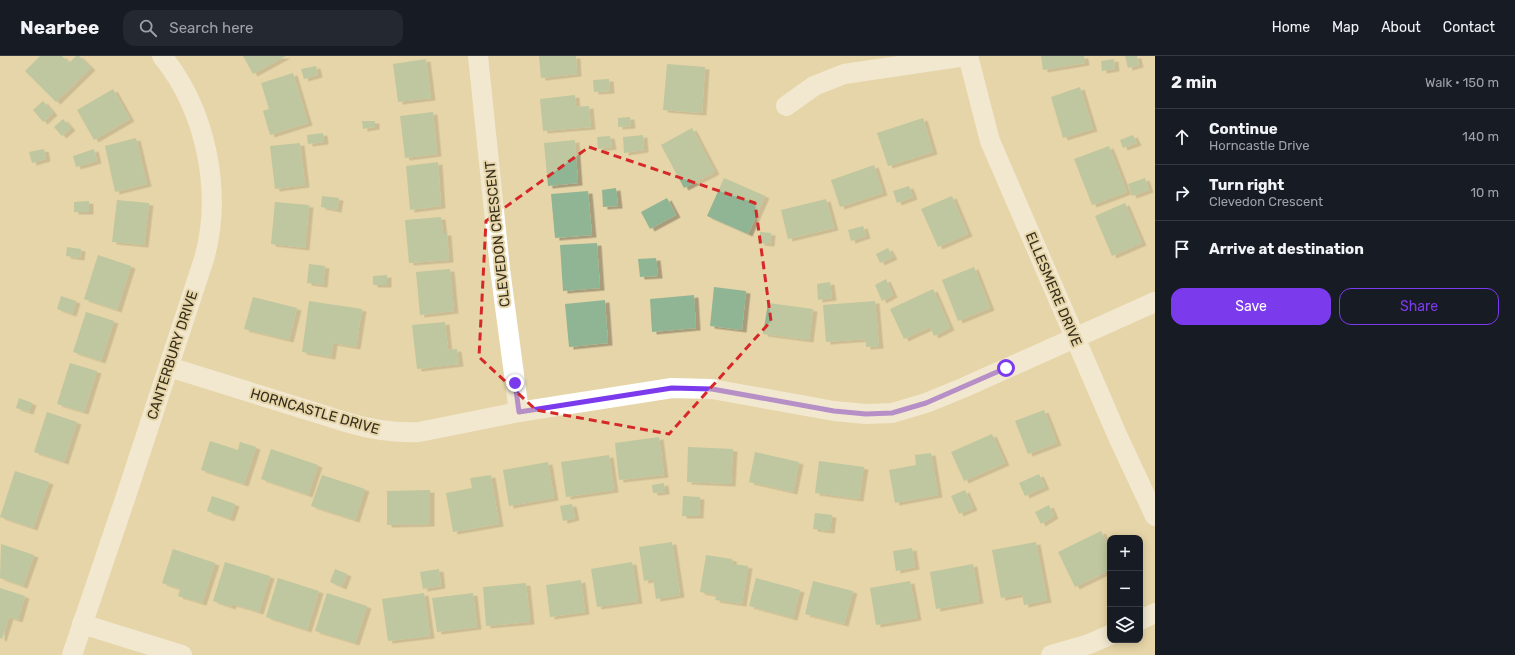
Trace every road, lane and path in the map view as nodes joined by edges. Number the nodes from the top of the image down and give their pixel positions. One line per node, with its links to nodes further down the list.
1 (162, 56): 7 (street, CANTERBURY DRIVE)
2 (478, 56): 8 (street, CLEVEDON CRESCENT)
3 (967, 56): 4 (street); 6 (street, ELLESMERE DRIVE)
4 (786, 106)
5 (1155, 302): 6 (street, HORNCASTLE DRIVE)
6 (1075, 336): 8 (street, HORNCASTLE DRIVE); 9 (street, ELLESMERE DRIVE)
7 (169, 367): 8 (street, HORNCASTLE DRIVE); 12 (street, CANTERBURY DRIVE)
8 (519, 412)
9 (1155, 516)
10 (1155, 613): 11 (street)
11 (1143, 619)
12 (82, 624): 14 (street, CANTERBURY DRIVE); 15 (street)
13 (1107, 635): 16 (street)
14 (72, 655)
15 (182, 655)
16 (1051, 655)

